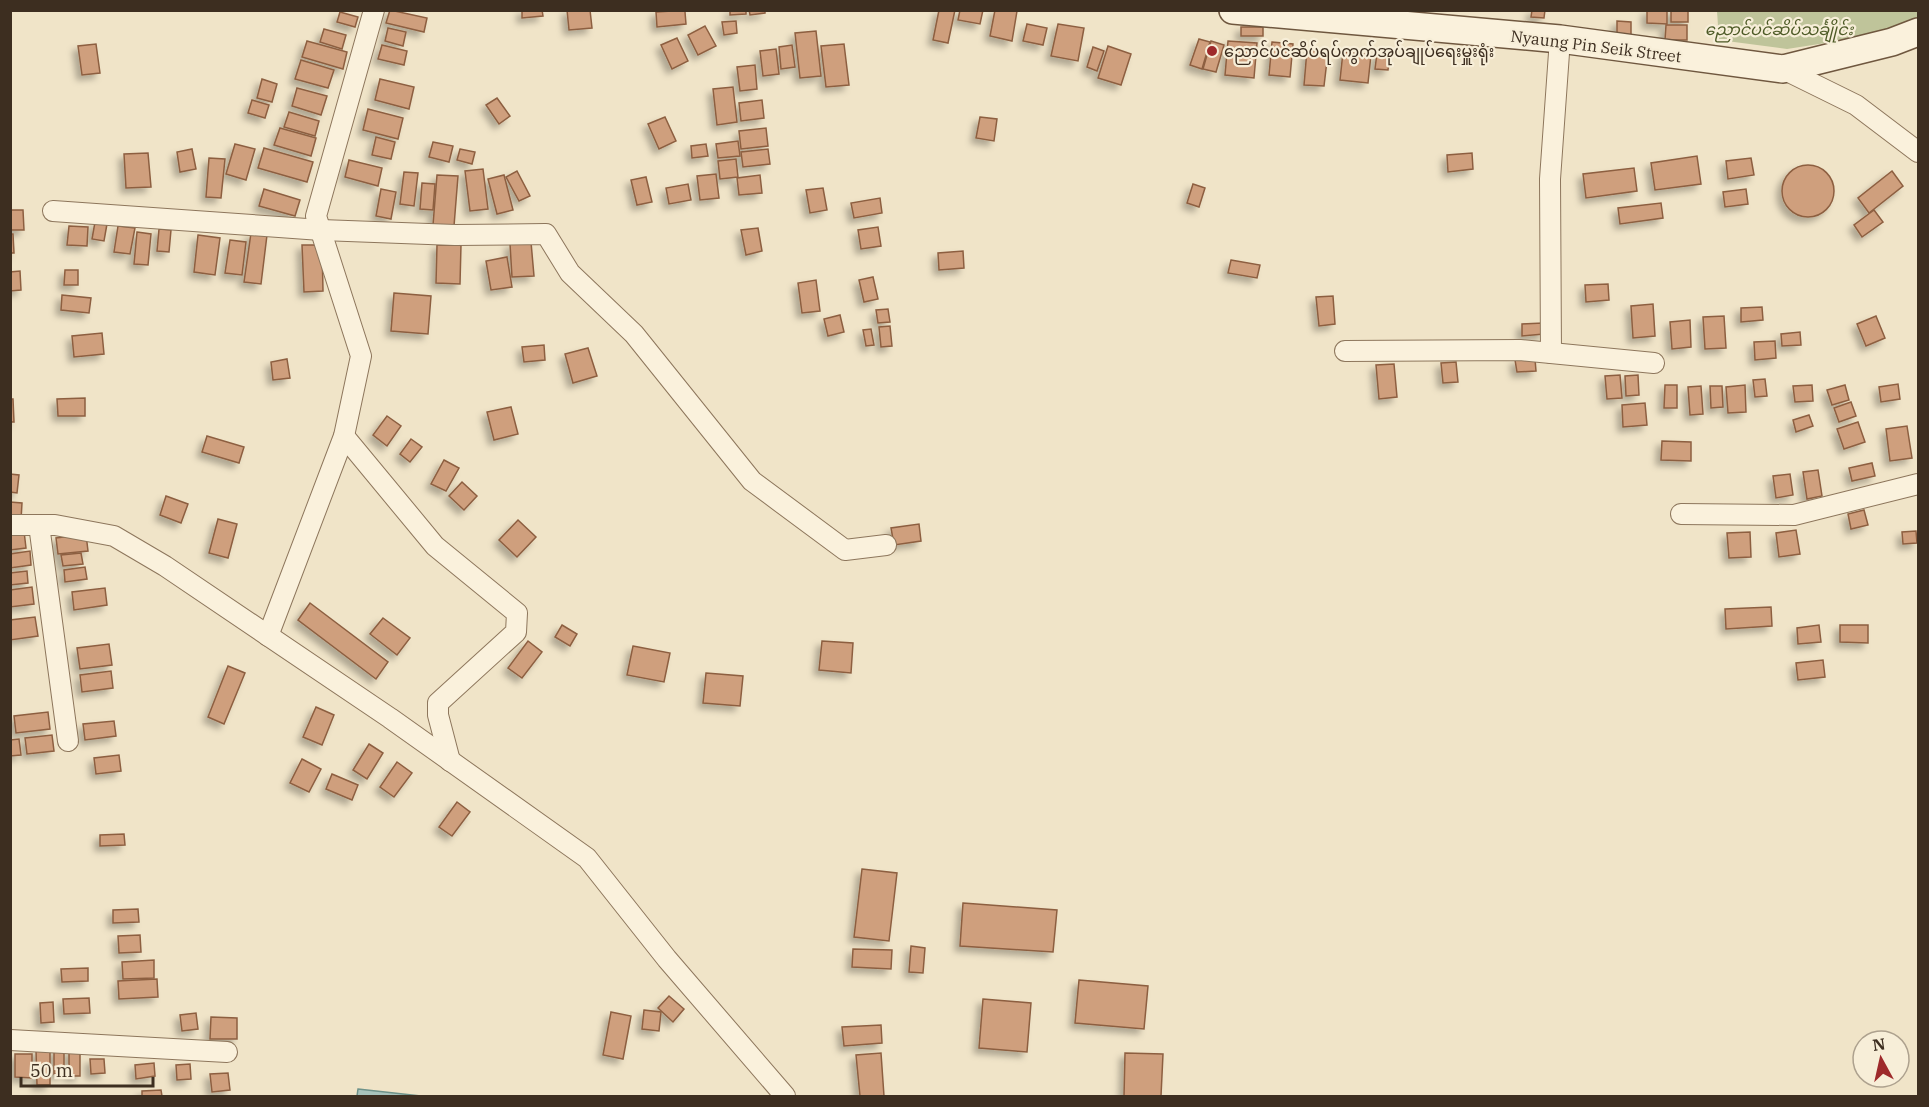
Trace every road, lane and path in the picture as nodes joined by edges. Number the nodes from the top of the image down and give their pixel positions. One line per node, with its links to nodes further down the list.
1 (374, 10): 8 (street)
2 (1233, 10): 4 (street, Nyaung Pin Seik Street)
3 (1918, 32): 5 (street, Nyaung Pin Seik Street)
4 (1560, 39): 5 (street, Nyaung Pin Seik Street); 10 (street)
5 (1783, 69): 6 (street)
6 (1918, 152)
7 (53, 211): 8 (street)
8 (321, 231): 12 (street); 17 (street)
9 (1345, 351): 10 (street)
10 (1551, 353): 11 (street)
11 (1654, 363)
12 (344, 436): 18 (street); 20 (street)
13 (1918, 484): 14 (street)
14 (1681, 514)
15 (10, 525): 16 (street)
16 (39, 525): 18 (street); 19 (street)
17 (886, 545)
18 (268, 636): 20 (street)
19 (68, 741)
20 (450, 761): 23 (street)
21 (10, 1040): 22 (street)
22 (227, 1052)
23 (785, 1096)

